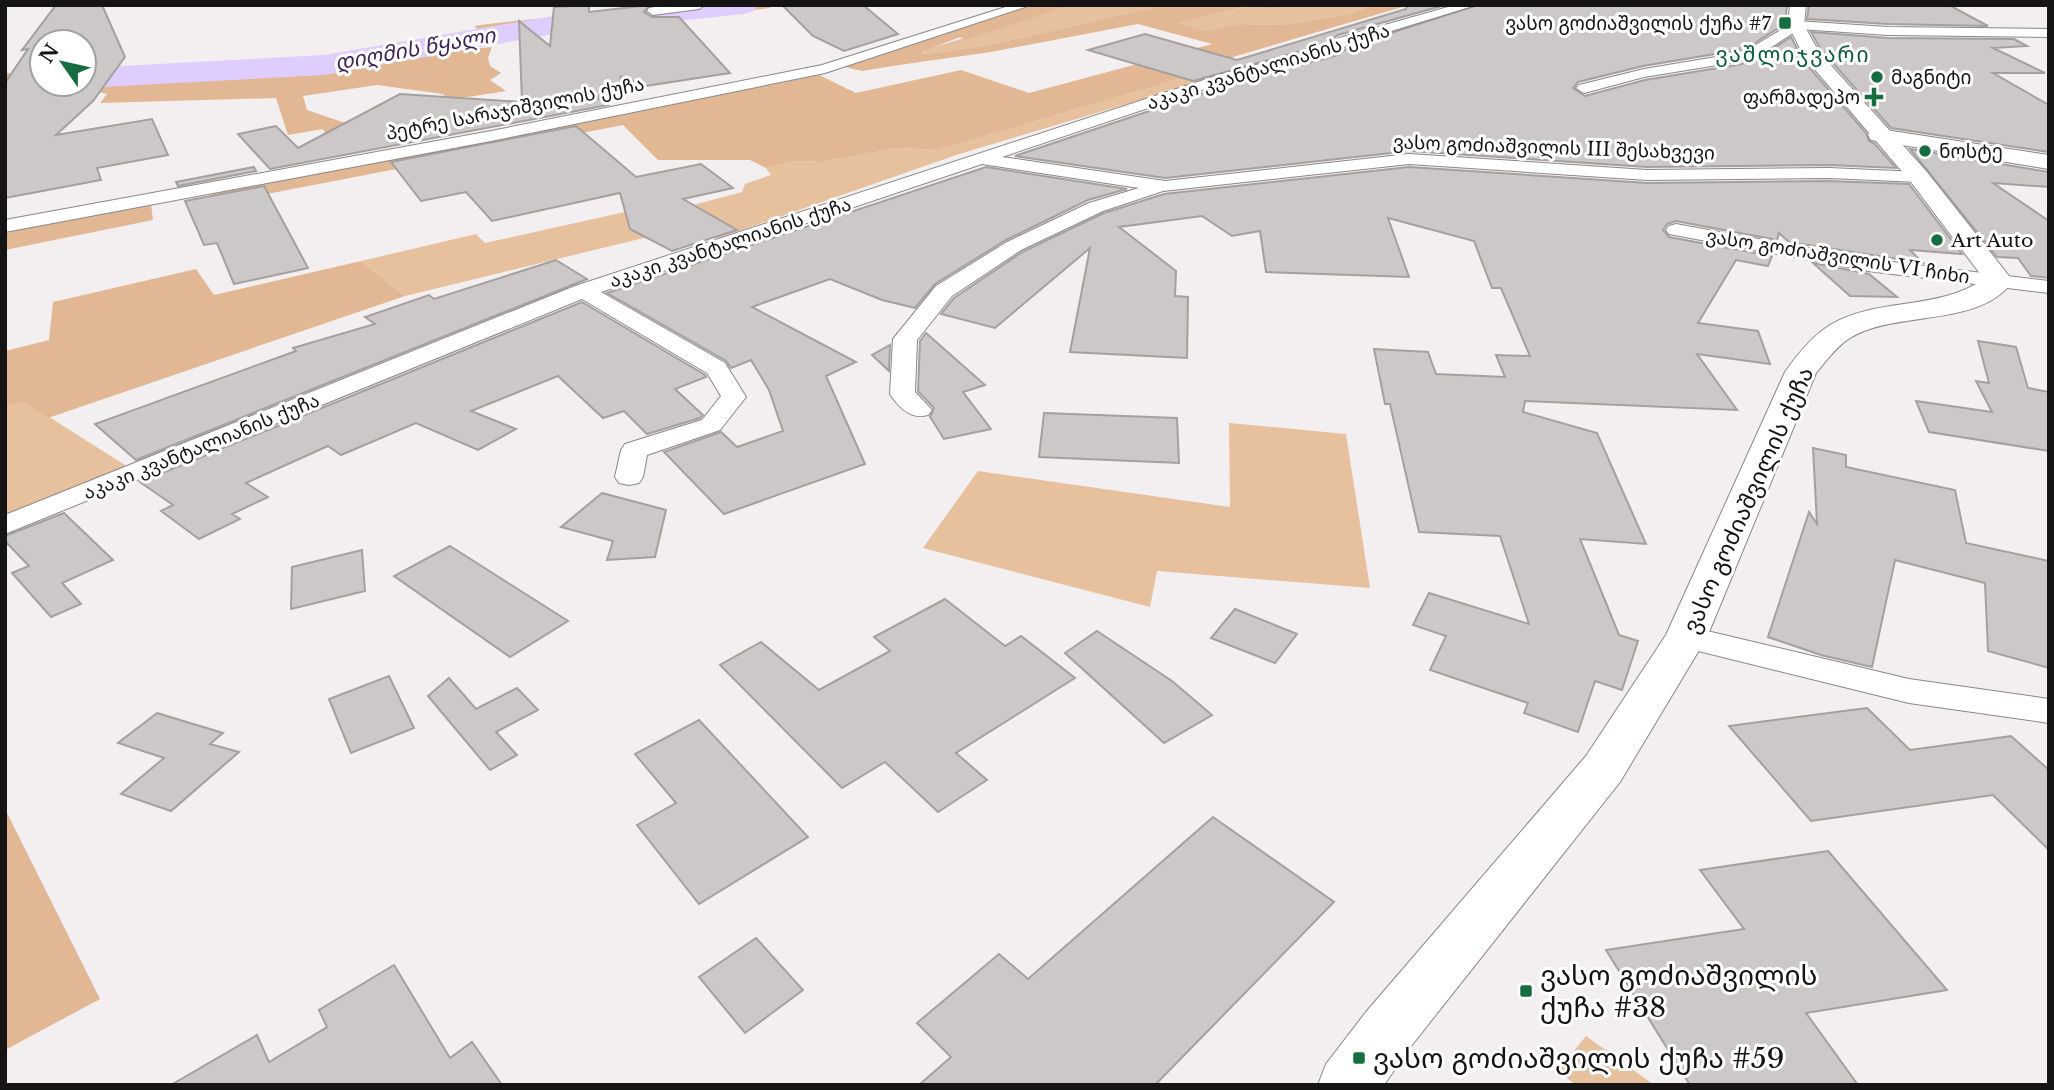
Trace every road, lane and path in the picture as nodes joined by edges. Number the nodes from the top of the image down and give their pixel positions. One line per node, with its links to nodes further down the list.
1 (699, 5): 5 (street)
2 (1025, 5): 14 (street, პეტრე სარაჯიშვილის ქუჩა)
3 (1470, 5): 10 (street, აკაკი კვანტალიანის ქუჩა)
4 (1798, 5): 6 (main road)
5 (653, 11)
6 (1796, 25): 7 (street); 8 (street); 9 (main road)
7 (2049, 33)
8 (1584, 88)
9 (1879, 135): 11 (main road); 12 (main road)
10 (980, 159): 13 (street, ვასო გოძიაშვილის III შესახვევი); 18 (street, აკაკი კვანტალიანის ქუჩა)
11 (2049, 162)
12 (1919, 177): 13 (street, ვასო გოძიაშვილის III შესახვევი); 16 (main road)
13 (1165, 186): 19 (street)
14 (5, 226)
15 (1676, 230): 16 (street, ვასო გოძიაშვილის VI ჩიხი)
16 (1999, 281): 17 (street, ვასო გოძიაშვილის VI ჩიხი); 22 (main road, ვასო გოძიაშვილის ქუჩა)
17 (2049, 287)
18 (583, 291): 20 (street); 21 (street, აკაკი კვანტალიანის ქუჩა)
19 (919, 410)
20 (629, 477)
21 (5, 525)
22 (1686, 637): 23 (street); 24 (main road, ვასო გოძიაშვილის ქუჩა)
23 (2049, 711)
24 (1348, 1085)

